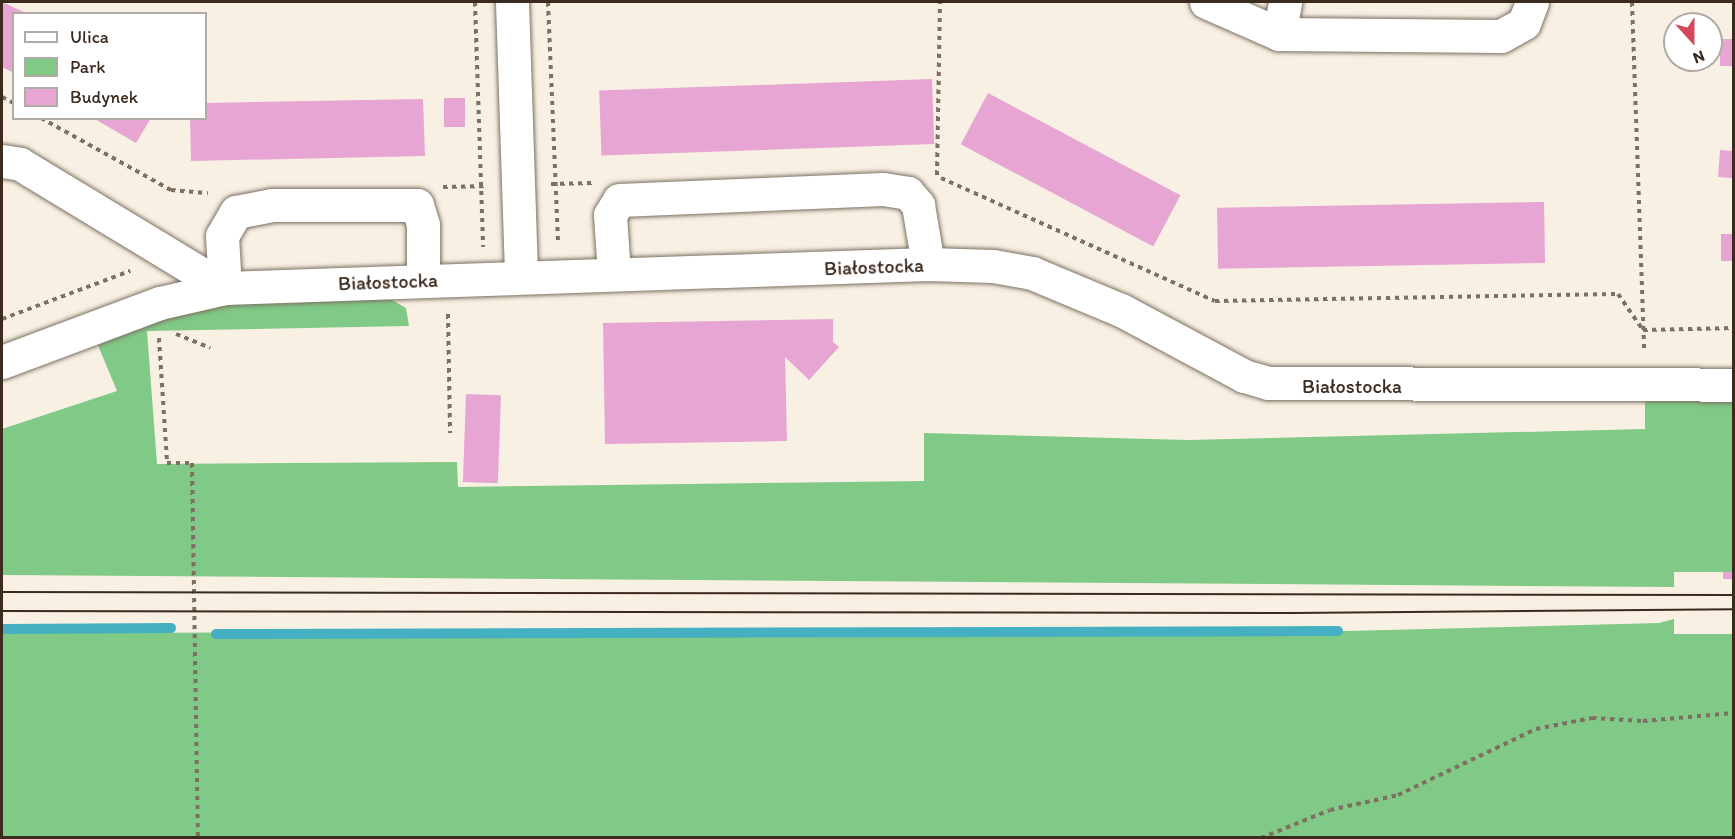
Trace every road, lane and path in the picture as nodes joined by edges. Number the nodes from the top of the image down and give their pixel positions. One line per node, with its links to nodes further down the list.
1 (475, 2): 17 (path)
2 (512, 2): 16 (street)
3 (548, 2): 15 (path)
4 (940, 2): 11 (path)
5 (1206, 2): 9 (street)
6 (1285, 2): 9 (street)
7 (1532, 2): 9 (street)
8 (1632, 2): 24 (path)
9 (1279, 34)
10 (2, 161): 12 (street)
11 (937, 176)
12 (174, 254): 19 (street); 21 (path)
13 (928, 264): 14 (street, Białostocka); 14 (street); 28 (street, Białostocka)
14 (614, 274): 15 (street, Białostocka)
15 (560, 276): 16 (street, Białostocka)
16 (521, 277): 17 (street, Białostocka)
17 (484, 278): 18 (street, Białostocka)
18 (435, 281): 19 (street, Białostocka); 19 (street); 30 (path)
19 (225, 288): 27 (street, Białostocka)
20 (1215, 301): 24 (path)
21 (2, 320)
22 (158, 326): 32 (path)
23 (1734, 328): 24 (path)
24 (1643, 330): 28 (path)
25 (168, 331): 26 (path)
26 (210, 348)
27 (2, 363)
28 (1646, 385): 29 (street, Białostocka)
29 (1734, 385)
30 (450, 433)
31 (1734, 713): 33 (path)
32 (198, 837)
33 (1261, 837)

